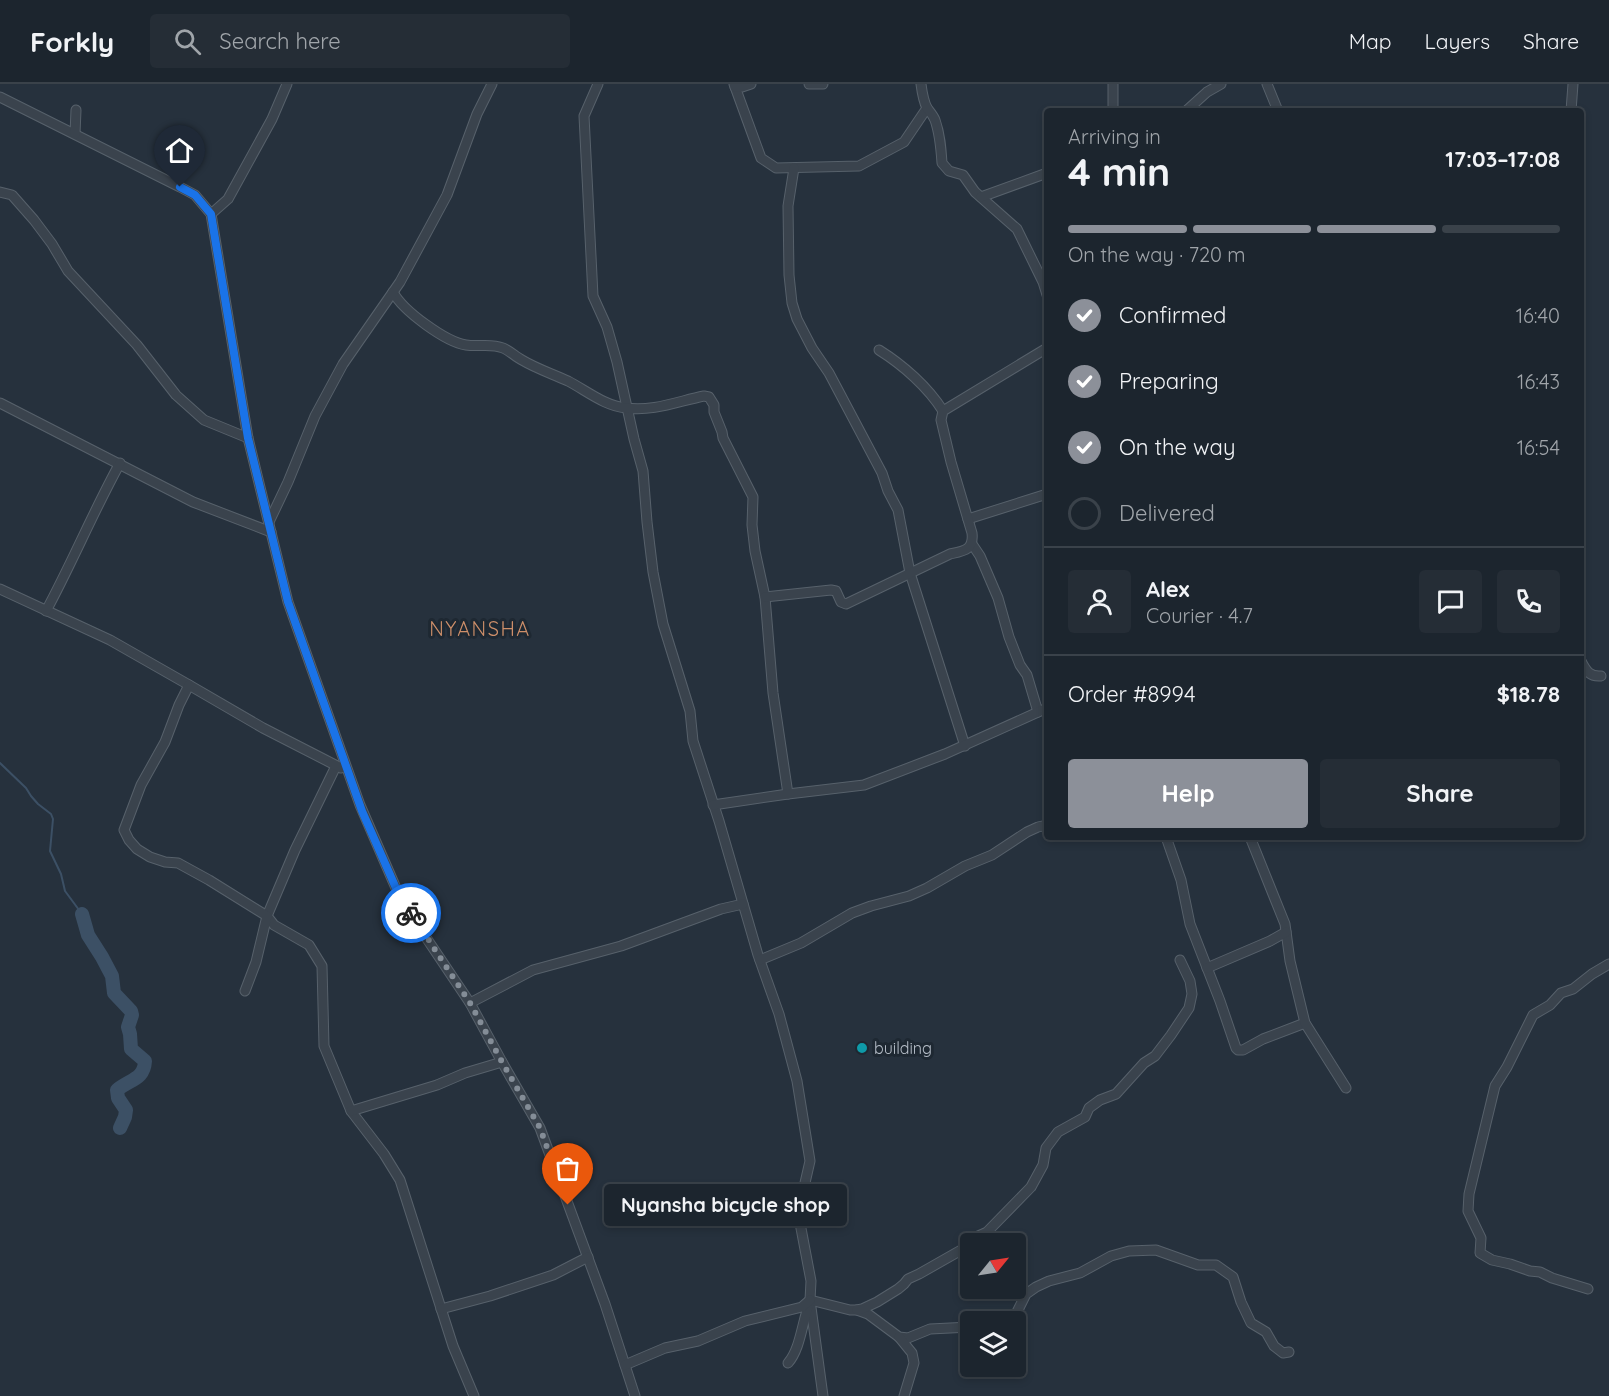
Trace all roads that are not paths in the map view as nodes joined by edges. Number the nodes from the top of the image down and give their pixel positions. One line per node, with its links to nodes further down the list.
1 (287, 84): 25 (street)
2 (492, 84): 27 (street)
3 (598, 84): 31 (street)
4 (751, 84): 12 (street)
5 (809, 84): 6 (street)
6 (823, 84)
7 (921, 84): 14 (street)
8 (1113, 84): 15 (street)
9 (1221, 84): 16 (street)
10 (1267, 84): 17 (street)
11 (1573, 84): 18 (street)
12 (734, 85): 21 (street)
13 (0, 97): 20 (street)
14 (927, 108): 21 (street); 24 (street)
15 (1113, 108)
16 (1189, 108)
17 (1277, 108)
18 (1571, 108)
19 (76, 110): 20 (street)
20 (75, 134): 25 (street)
21 (794, 168): 40 (street)
22 (1044, 174): 24 (street)
23 (0, 192): 33 (street)
24 (981, 197): 26 (street)
25 (211, 214): 33 (street)
26 (1044, 285)
27 (393, 292): 31 (street); 37 (street)
28 (879, 350): 32 (street)
29 (1044, 350): 32 (street)
30 (0, 403): 34 (street)
31 (627, 409): 42 (street); 52 (street)
32 (943, 411): 36 (street)
33 (248, 438): 37 (street)
34 (120, 463): 38 (street); 43 (street)
35 (1044, 495): 36 (street)
36 (968, 519): 39 (street)
37 (269, 522): 38 (street)
38 (271, 532): 50 (street)
39 (972, 544): 40 (street); 47 (street)
40 (910, 573): 42 (street); 48 (street)
41 (0, 589): 43 (street)
42 (765, 597): 51 (street)
43 (46, 611): 46 (street)
44 (1584, 667): 45 (street)
45 (1602, 676)
46 (189, 685): 49 (street); 57 (street)
47 (1042, 710): 48 (street)
48 (964, 746): 51 (street)
49 (336, 766): 50 (street); 57 (street)
50 (348, 772): 64 (street)
51 (788, 794): 52 (street)
52 (713, 805): 56 (street)
53 (1044, 826): 59 (street)
54 (1167, 840): 62 (street)
55 (1251, 840): 58 (street)
56 (743, 904): 59 (street); 64 (street)
57 (267, 916): 63 (street); 68 (street)
58 (1286, 932): 62 (street); 65 (street)
59 (760, 960): 73 (street)
60 (1180, 960): 69 (street)
61 (1609, 964): 72 (street)
62 (1207, 968): 65 (street)
63 (245, 991)
64 (470, 1003): 66 (street)
65 (1305, 1023): 67 (street)
66 (502, 1062): 68 (street); 71 (street)
67 (1346, 1088)
68 (351, 1111): 74 (street)
69 (985, 1233)
70 (960, 1250): 75 (street)
71 (588, 1257): 74 (street); 81 (street)
72 (1588, 1289)
73 (810, 1300): 75 (street); 80 (street); 81 (street); 84 (street)
74 (441, 1309): 82 (street)
75 (857, 1310): 78 (street)
76 (1018, 1311): 79 (street)
77 (960, 1328): 78 (street)
78 (899, 1337): 85 (street)
79 (1289, 1352)
80 (788, 1363)
81 (625, 1365): 83 (street)
82 (474, 1396)
83 (635, 1396)
84 (823, 1396)
85 (904, 1396)

